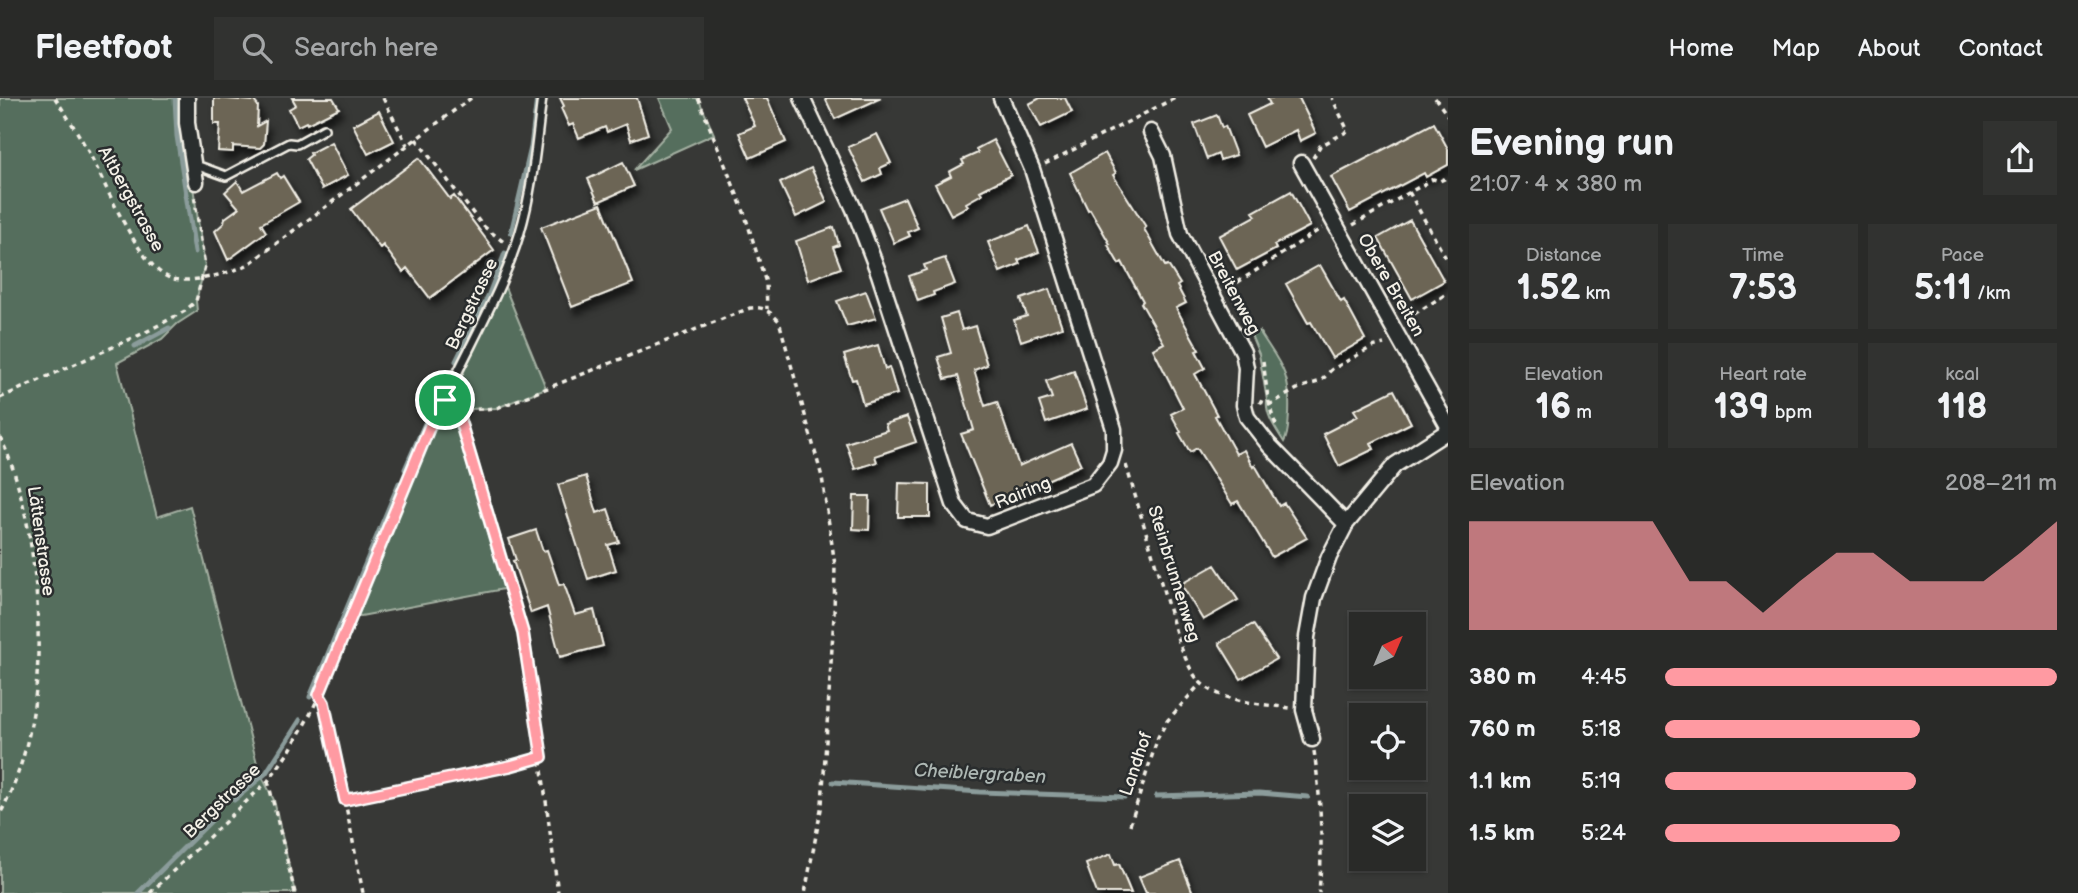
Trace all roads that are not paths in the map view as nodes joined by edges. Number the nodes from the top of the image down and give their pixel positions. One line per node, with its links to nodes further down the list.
1 (187, 98): 7 (street)
2 (542, 98): 10 (lane, Bergstrasse)
3 (802, 98): 4 (street, Rairing)
4 (1001, 98)
5 (324, 129): 7 (lane)
6 (1151, 132): 14 (street, Breitenweg)
7 (193, 164): 9 (street)
8 (1303, 167): 12 (street, Obere Breiten)
9 (196, 182)
10 (445, 400): 11 (lane, Bergstrasse); 15 (lane)
11 (434, 416)
12 (1448, 426)
13 (1448, 431): 14 (street)
14 (1346, 524): 16 (street)
15 (532, 691)
16 (1312, 739)

